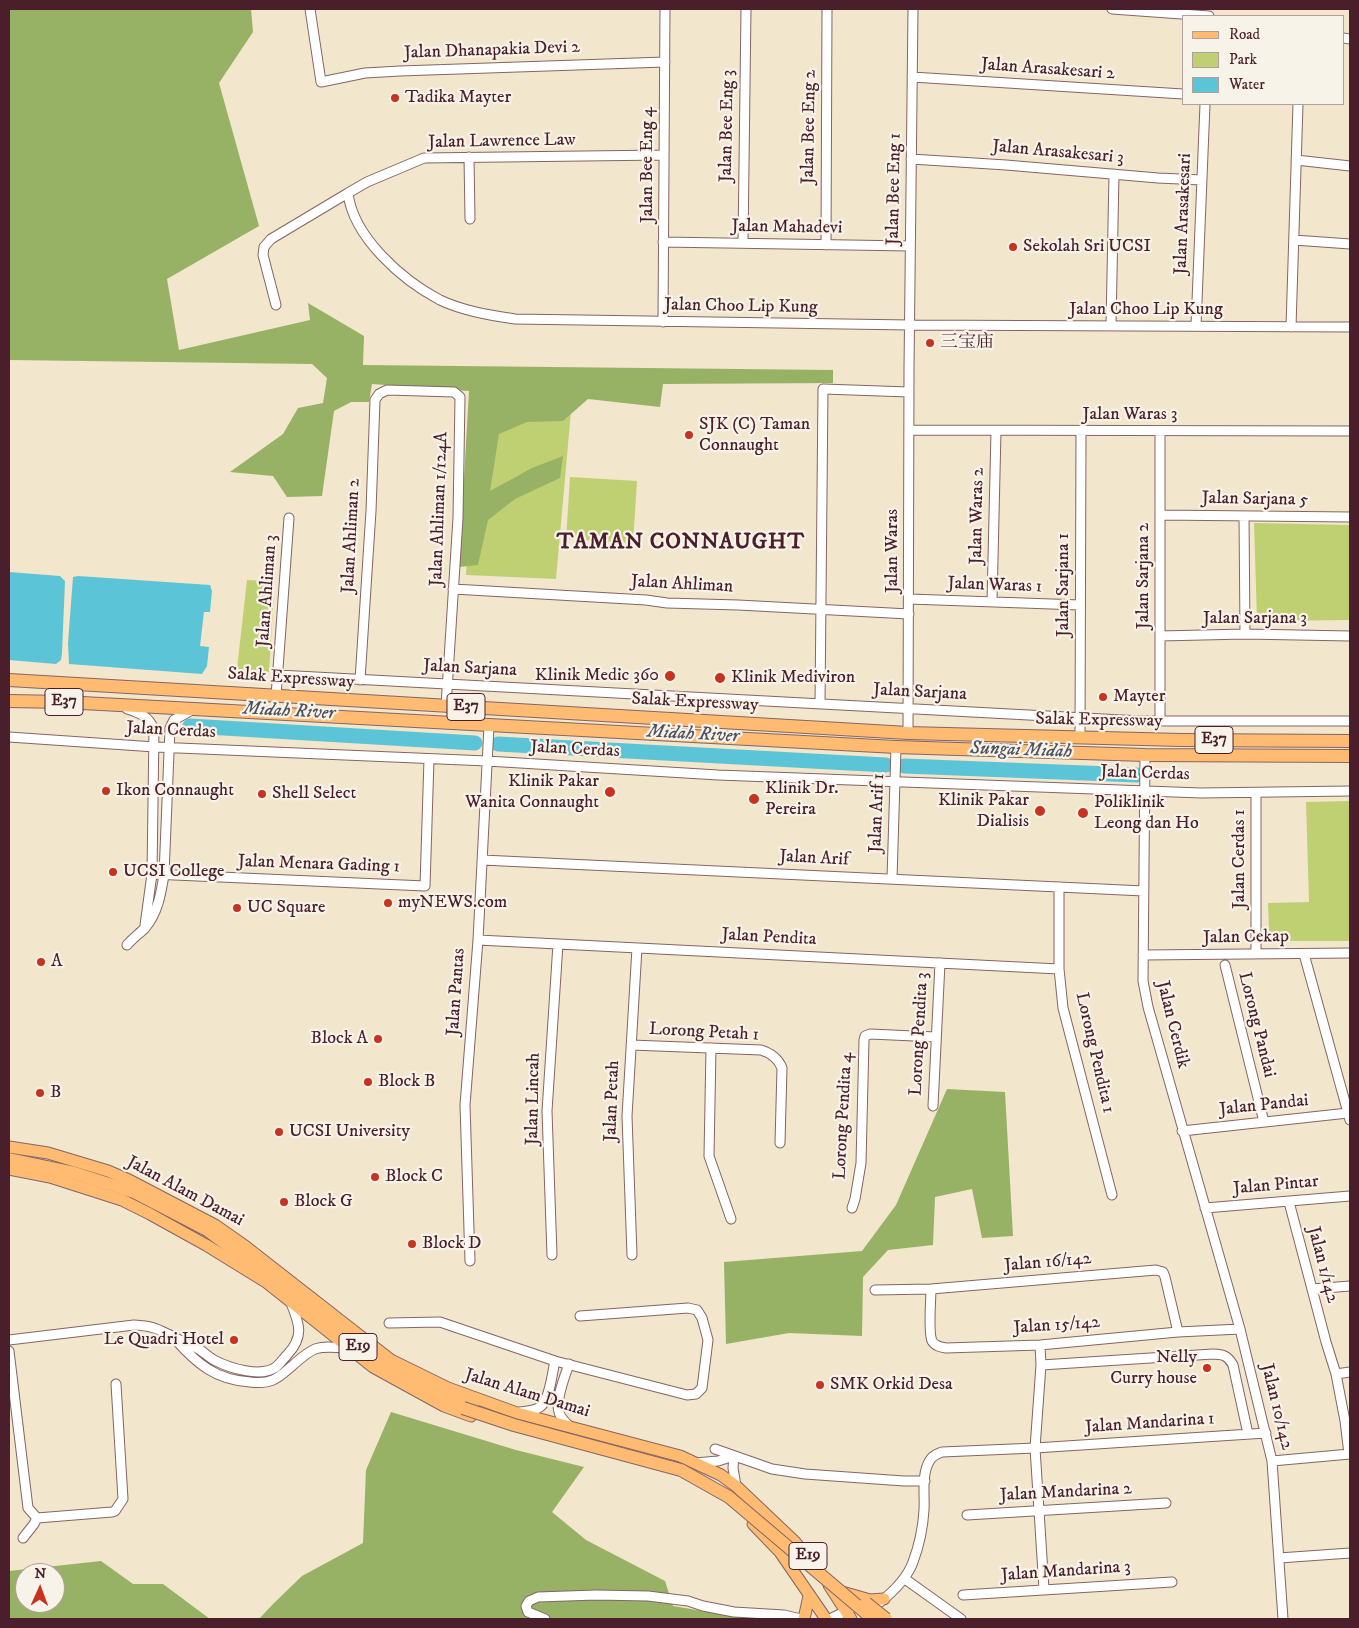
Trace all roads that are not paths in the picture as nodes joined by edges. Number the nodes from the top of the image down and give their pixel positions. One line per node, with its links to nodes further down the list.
1 (310, 9): 8 (street, Jalan Dhanapakia Devi 2)
2 (665, 9): 8 (street, Jalan Bee Eng 4)
3 (746, 9): 24 (street, Jalan Bee Eng 3)
4 (827, 9): 26 (street, Jalan Bee Eng 2)
5 (913, 9): 9 (street, Jalan Bee Eng 1)
6 (1112, 9): 7 (street)
7 (1194, 15)
8 (665, 62): 13 (street, Jalan Bee Eng 4)
9 (912, 77): 10 (street, Jalan Arasakesari 2); 15 (street, Jalan Bee Eng 1)
10 (1182, 94)
11 (1205, 105): 19 (street, Jalan Arasakesari)
12 (1298, 105): 16 (street)
13 (664, 155): 14 (street, Jalan Lawrence Law); 23 (street, Jalan Bee Eng 4)
14 (469, 157): 20 (street, Jalan Lawrence Law); 21 (street)
15 (911, 159): 18 (street, Jalan Arasakesari 3); 27 (street, Jalan Bee Eng 1)
16 (1296, 160): 17 (street); 22 (street)
17 (1350, 166)
18 (1114, 174): 19 (street, Jalan Arasakesari 3); 31 (street)
19 (1202, 180): 32 (street, Jalan Arasakesari)
20 (348, 193): 28 (street); 29 (street, Jalan Choo Lip Kung)
21 (470, 219)
22 (1294, 240): 25 (street); 33 (street)
23 (664, 242): 24 (street, Jalan Mahadevi); 29 (street, Jalan Bee Eng 4)
24 (743, 243): 26 (street, Jalan Mahadevi)
25 (1350, 244)
26 (826, 245): 27 (street, Jalan Mahadevi)
27 (910, 246): 30 (street, Jalan Bee Eng 1)
28 (276, 305)
29 (663, 322): 30 (street, Jalan Choo Lip Kung)
30 (910, 326): 31 (street, Jalan Choo Lip Kung); 35 (street, Jalan Bee Eng 1)
31 (1111, 326): 32 (street, Jalan Choo Lip Kung)
32 (1196, 326): 33 (street, Jalan Choo Lip Kung)
33 (1291, 327): 34 (street, Jalan Choo Lip Kung)
34 (1350, 327)
35 (909, 370): 36 (street, Jalan Waras)
36 (909, 392): 38 (street, Jalan Waras); 51 (street)
37 (379, 394): 47 (street, Jalan Ahliman 1/124A); 58 (street, Jalan Ahliman 2)
38 (909, 430): 39 (street, Jalan Waras 3); 48 (street, Jalan Waras)
39 (996, 430): 40 (street, Jalan Waras 3); 49 (street, Jalan Waras 2)
40 (1081, 431): 41 (street, Jalan Waras 3); 50 (street, Jalan Sarjana 1)
41 (1160, 431): 42 (street, Jalan Waras 3); 43 (street, Jalan Sarjana 2)
42 (1350, 432)
43 (1160, 515): 44 (street, Jalan Sarjana 5); 54 (street, Jalan Sarjana 2)
44 (1244, 516): 45 (street, Jalan Sarjana 5); 53 (street)
45 (1350, 517)
46 (289, 518): 56 (street, Jalan Ahliman 3)
47 (453, 589): 51 (street, Jalan Ahliman); 59 (street, Jalan Ahliman 1/124A)
48 (909, 599): 49 (street, Jalan Waras 1); 52 (street, Jalan Waras)
49 (992, 602): 50 (street, Jalan Waras 1)
50 (1080, 605): 67 (street, Jalan Sarjana 1)
51 (820, 609): 52 (street, Jalan Ahliman); 62 (street)
52 (909, 614): 65 (street, Jalan Waras)
53 (1245, 634): 54 (street, Jalan Sarjana 3); 55 (street, Jalan Sarjana 3)
54 (1160, 636): 68 (street, Jalan Sarjana 2)
55 (1350, 636)
56 (278, 675): 58 (street, Jalan Sarjana); 60 (street, Jalan Ahliman 3)
57 (9, 680): 60 (highway, Salak Expressway / E37)
58 (360, 680): 59 (street, Jalan Sarjana)
59 (448, 684): 62 (street, Jalan Sarjana); 64 (street, Jalan Ahliman 1/124A)
60 (276, 696): 64 (highway, Salak Expressway / E37)
61 (9, 701): 63 (highway, Salak Expressway / E37)
62 (820, 704): 65 (street, Jalan Sarjana)
63 (118, 705): 66 (highway, Salak Expressway / E37); 75 (street)
64 (446, 706): 71 (highway, Salak Expressway / E37)
65 (908, 708): 67 (street, Jalan Sarjana); 71 (street, Jalan Waras)
66 (192, 709): 70 (highway, Salak Expressway / E37); 77 (street)
67 (1080, 717): 68 (street, Jalan Sarjana); 73 (street, Jalan Sarjana 1)
68 (1160, 721): 69 (street, Jalan Sarjana)
69 (1350, 721)
70 (489, 726): 76 (highway, Salak Expressway / E37); 81 (street, Jalan Pantas)
71 (908, 733): 73 (highway, Salak Expressway / E37)
72 (9, 737): 75 (street, Jalan Cerdas)
73 (1080, 738): 74 (highway, Salak Expressway / E37)
74 (1350, 741)
75 (155, 747): 77 (street, Jalan Cerdas); 87 (street)
76 (896, 747): 78 (highway, Salak Expressway / E37); 82 (street, Jalan Arif 1)
77 (169, 748): 80 (street, Jalan Cerdas); 88 (street)
78 (1145, 755): 79 (highway, Salak Expressway / E37); 84 (street, Jalan Cerdik)
79 (1350, 756)
80 (429, 758): 81 (street, Jalan Cerdas); 88 (street, Jalan Menara Gading 1)
81 (487, 761): 82 (street, Jalan Cerdas); 86 (street, Jalan Pantas)
82 (895, 782): 84 (street, Jalan Cerdas); 89 (street, Jalan Arif 1)
83 (1350, 791): 85 (street, Jalan Cerdas)
84 (1145, 792): 85 (street, Jalan Cerdas); 91 (street, Jalan Cerdik)
85 (1256, 793): 98 (street, Jalan Cerdas 1)
86 (482, 860): 89 (street, Jalan Arif); 93 (street, Jalan Pantas)
87 (152, 874): 88 (street, Jalan Menara Gading 1); 92 (street)
88 (164, 875): 92 (street)
89 (892, 879): 90 (street, Jalan Arif)
90 (1059, 887): 91 (street, Jalan Arif); 103 (street, Lorong Pendita 1)
91 (1144, 891): 100 (street, Jalan Cerdik)
92 (145, 928): 95 (street)
93 (478, 940): 94 (street, Jalan Pendita); 123 (street, Jalan Pantas)
94 (558, 944): 96 (street, Jalan Pendita); 121 (street, Jalan Lincah)
95 (126, 945)
96 (637, 948): 101 (street, Jalan Pendita); 105 (street, Jalan Petah)
97 (1350, 953): 99 (street, Jalan Cekap)
98 (1256, 954): 99 (street, Jalan Cekap); 100 (street, Jalan Cekap)
99 (1304, 954): 108 (street)
100 (1143, 956): 110 (street, Jalan Cerdik)
101 (940, 963): 103 (street, Jalan Pendita); 104 (street, Lorong Pendita 3)
102 (1225, 966): 109 (street, Lorong Pandai)
103 (1059, 968): 115 (street, Lorong Pendita 1)
104 (936, 1037): 107 (street, Lorong Pendita 3); 118 (street, Lorong Pendita 4)
105 (631, 1045): 106 (street, Lorong Petah 1); 122 (street, Jalan Petah)
106 (711, 1048): 111 (street, Lorong Petah 1); 120 (street)
107 (933, 1106)
108 (1349, 1117): 109 (street, Jalan Pandai)
109 (1264, 1122): 110 (street, Jalan Pandai)
110 (1182, 1131): 119 (street, Jalan Cerdik)
111 (780, 1144)
112 (9, 1146): 148 (main road, Jalan Alam Damai)
113 (9, 1160): 175 (highway, E19, bridge); 179 (highway, E19, bridge)
114 (9, 1169): 128 (main road, Jalan Alam Damai)
115 (1112, 1195)
116 (1350, 1196): 117 (street, Jalan Pintar)
117 (1289, 1202): 119 (street, Jalan Pintar); 126 (street, Jalan 1/142)
118 (852, 1208)
119 (1205, 1208): 131 (street, Jalan 10/142)
120 (731, 1219)
121 (552, 1255)
122 (632, 1255)
123 (470, 1261)
124 (1350, 1286): 126 (street)
125 (931, 1289): 127 (street, Jalan 16/142); 132 (street, Jalan 16/142); 135 (street, Jalan 15/142)
126 (1312, 1289): 144 (street, Jalan 1/142)
127 (875, 1290)
128 (292, 1303): 136 (main road, Jalan Alam Damai); 142 (street)
129 (580, 1316): 139 (street)
130 (389, 1323): 138 (street)
131 (1240, 1329): 132 (street, Jalan 15/142); 150 (street, Jalan 10/142)
132 (1178, 1332): 135 (street, Jalan 15/142)
133 (173, 1337): 134 (street); 141 (street); 145 (street)
134 (9, 1340)
135 (1040, 1345): 140 (street)
136 (348, 1348): 146 (street); 172 (main road, Jalan Alam Damai)
137 (9, 1351): 163 (street)
138 (555, 1361): 139 (street); 148 (street)
139 (569, 1364): 149 (street)
140 (1041, 1365): 151 (street); 152 (street)
141 (228, 1366): 142 (street); 145 (street)
142 (245, 1370): 146 (street)
143 (1350, 1372): 144 (street)
144 (1336, 1374): 154 (street, Jalan 1/142)
145 (224, 1377): 146 (street)
146 (243, 1382)
147 (116, 1384): 163 (street)
148 (517, 1413): 149 (main road, Jalan Alam Damai)
149 (568, 1425): 157 (main road, Jalan Alam Damai)
150 (1266, 1433): 151 (street, Jalan Mandarina 1); 156 (street, Jalan 10/142)
151 (1248, 1434): 152 (street, Jalan Mandarina 1)
152 (1035, 1448): 158 (street, Jalan Mandarina 1); 161 (street)
153 (715, 1449): 155 (street)
154 (1350, 1454): 156 (street)
155 (734, 1456): 157 (street); 158 (street); 159 (street)
156 (1272, 1461): 166 (street, Jalan 10/142)
157 (695, 1463): 159 (main road, Jalan Alam Damai)
158 (925, 1481): 167 (street, Jalan Mandarina 1)
159 (736, 1486): 169 (main road, Jalan Alam Damai)
160 (1166, 1503): 161 (street, Jalan Mandarina 2)
161 (1039, 1511): 162 (street, Jalan Mandarina 2); 170 (street)
162 (967, 1515)
163 (37, 1518): 164 (street)
164 (23, 1538)
165 (1350, 1553): 166 (street)
166 (1279, 1558): 181 (street, Jalan 10/142)
167 (905, 1578): 173 (street, Jalan Mandarina 1); 180 (street)
168 (1172, 1582): 170 (street, Jalan Mandarina 3)
169 (831, 1588): 173 (main road); 174 (main road, Jalan Alam Damai)
170 (1044, 1589): 171 (street, Jalan Mandarina 3)
171 (963, 1595)
172 (809, 1596): 177 (main road); 178 (main road, Jalan Alam Damai)
173 (884, 1599): 174 (street, Jalan Mandarina 1); 175 (street, Jalan Mandarina 1)
174 (850, 1616): 175 (street, Jalan Mandarina 1); 178 (street)
175 (871, 1616)
176 (544, 1619): 177 (street)
177 (803, 1619)
178 (828, 1619)
179 (887, 1619)
180 (960, 1619)
181 (1283, 1619)

